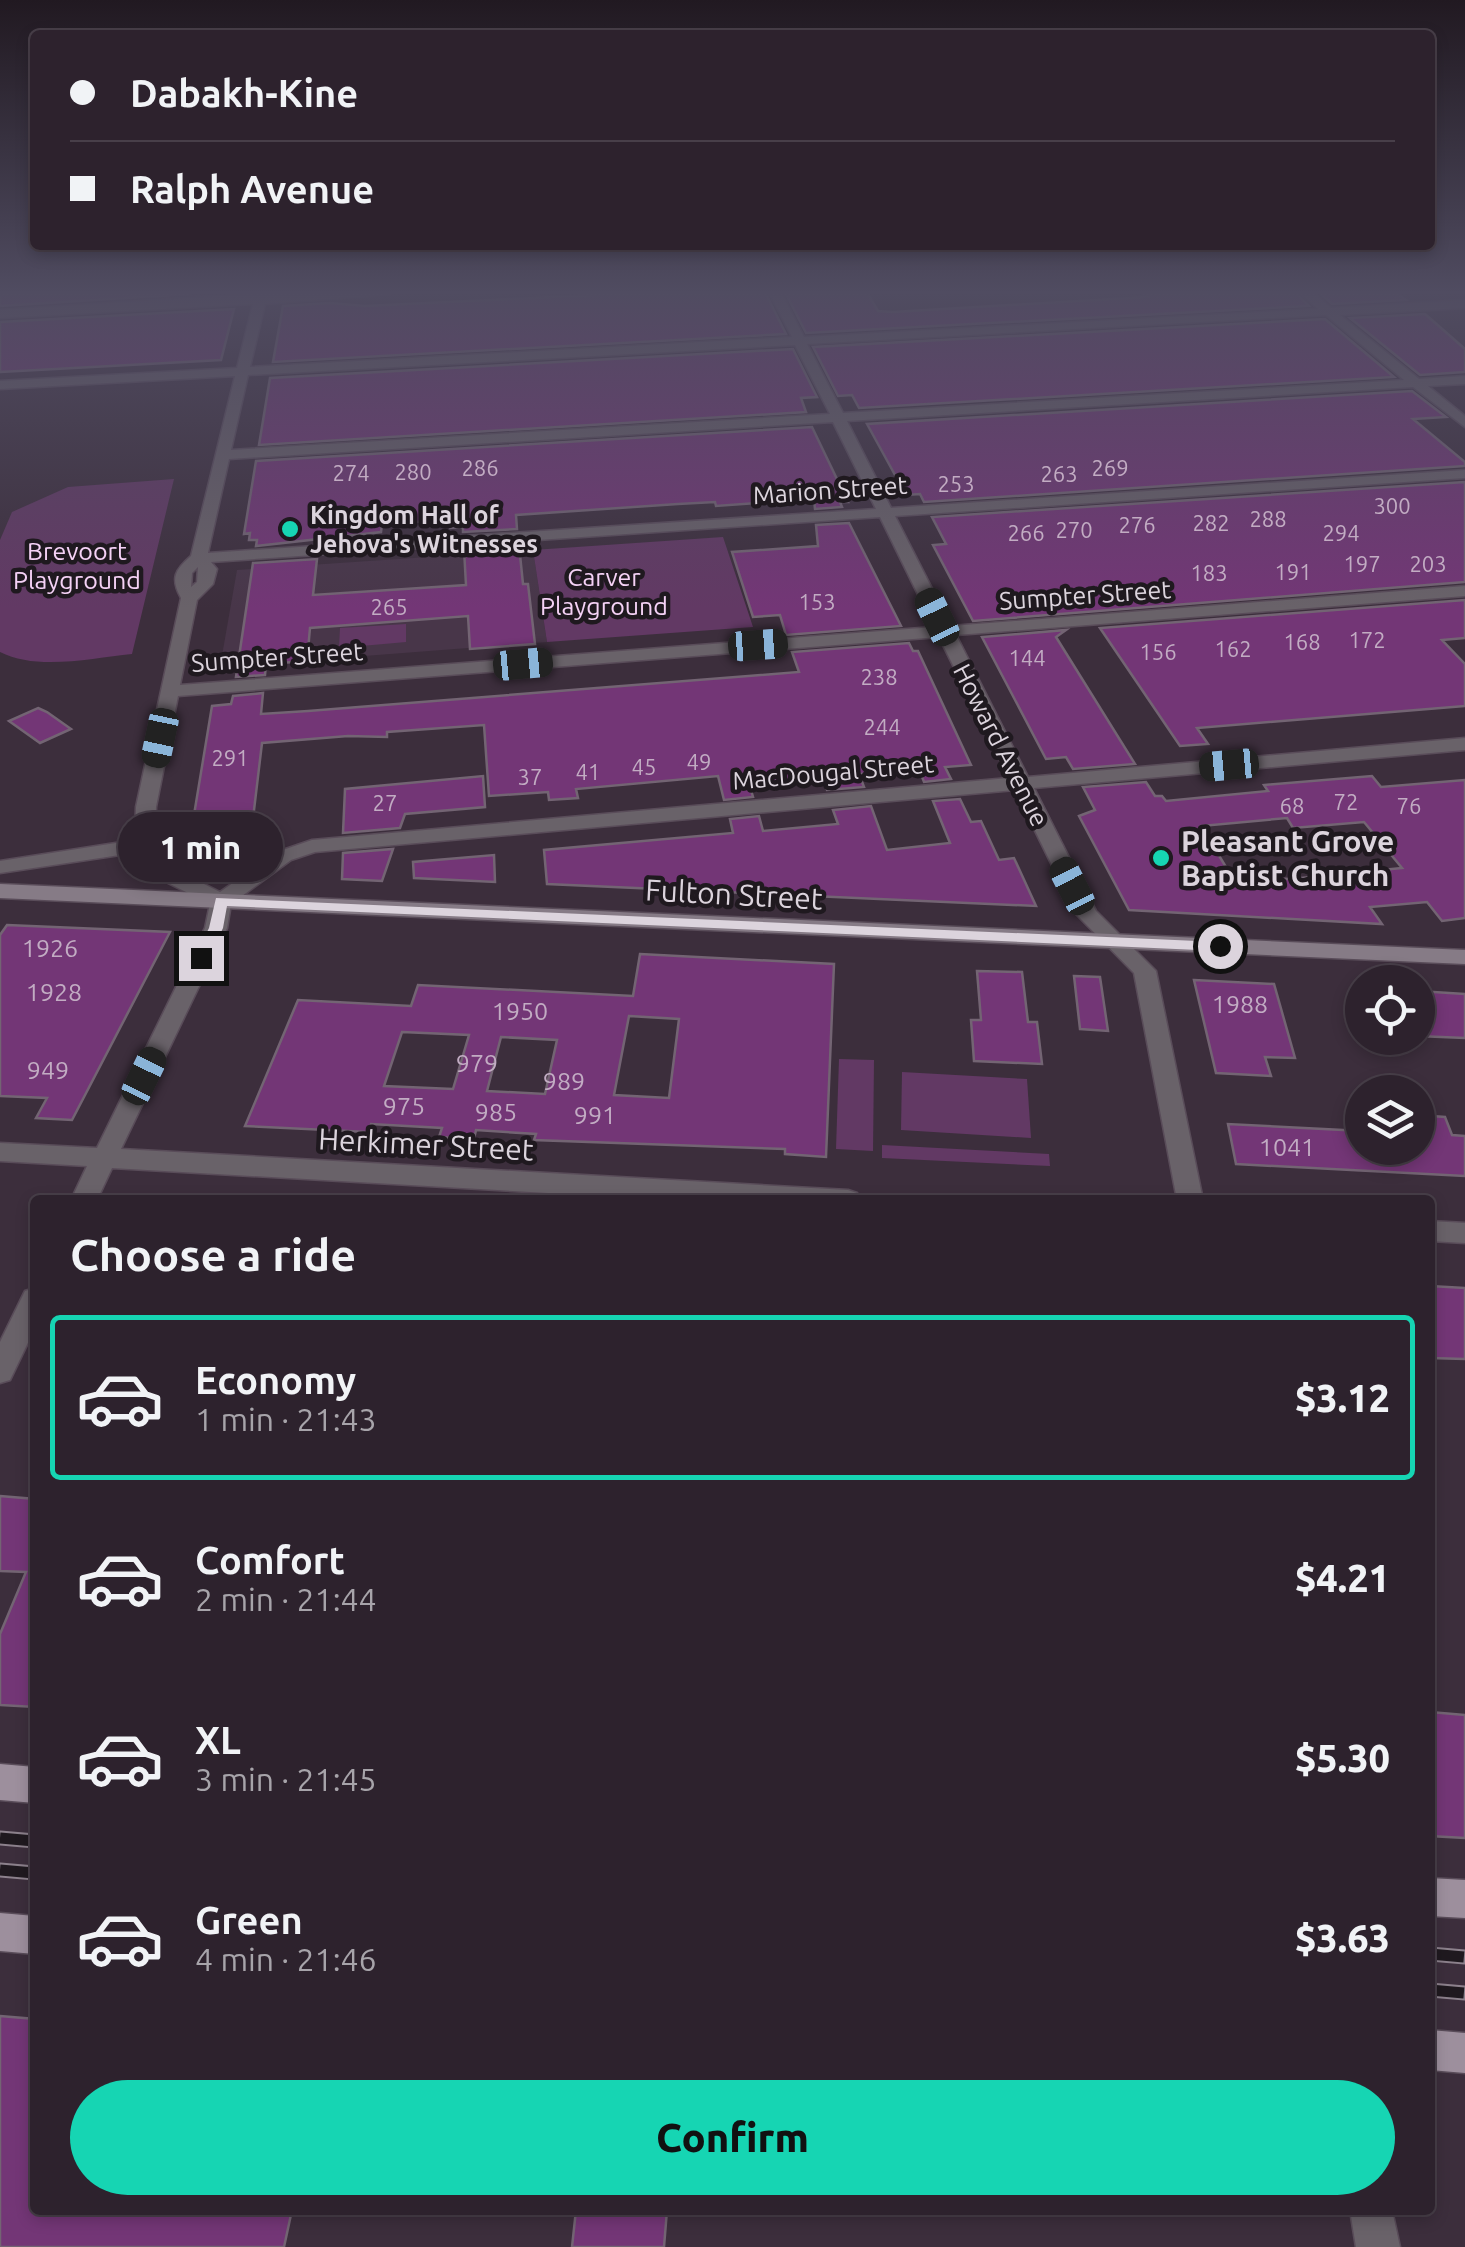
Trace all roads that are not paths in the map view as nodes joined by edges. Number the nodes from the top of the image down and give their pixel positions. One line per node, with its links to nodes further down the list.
1 (236, 399): 7 (street)
2 (828, 399): 5 (street, Howard Avenue)
3 (1154, 399): 5 (street)
4 (1435, 399): 6 (street)
5 (838, 418): 7 (street); 9 (street, Howard Avenue)
6 (1465, 423)
7 (222, 455): 10 (street)
8 (1465, 474): 9 (street, Marion Street)
9 (884, 511): 10 (street, Marion Street); 12 (street, Howard Avenue)
10 (200, 558): 13 (street)
11 (1465, 591): 12 (street, Sumpter Street)
12 (944, 631): 13 (street, Sumpter Street); 15 (street, Howard Avenue)
13 (170, 691): 16 (street)
14 (1465, 744): 15 (street, MacDougal Street)
15 (1020, 783): 19 (street, MacDougal Street); 20 (street, Howard Avenue)
16 (145, 845): 17 (street); 19 (street)
17 (0, 867)
18 (0, 891): 19 (main road, Fulton Street)
19 (221, 901): 20 (main road, Fulton Street); 23 (street)
20 (1115, 942): 21 (main road, Fulton Street); 27 (street, Howard Avenue)
21 (1465, 957)
22 (0, 1152): 23 (street, Herkimer Street)
23 (104, 1158): 24 (street, Herkimer Street); 25 (street)
24 (458, 1189): 26 (street, Herkimer Street)
25 (86, 1195)
26 (675, 1195)
27 (1189, 1195)
28 (1435, 1230): 29 (street)
29 (1465, 1232)
30 (30, 1310): 31 (street)
31 (0, 1371)
32 (0, 1782): 33 (main road)
33 (30, 1785)
34 (1435, 1897): 35 (main road)
35 (1465, 1900)
36 (0, 1932): 37 (main road)
37 (30, 1935)
38 (1435, 2050): 39 (main road)
39 (1465, 2053)
40 (1372, 2215): 41 (street)
41 (1378, 2247)

